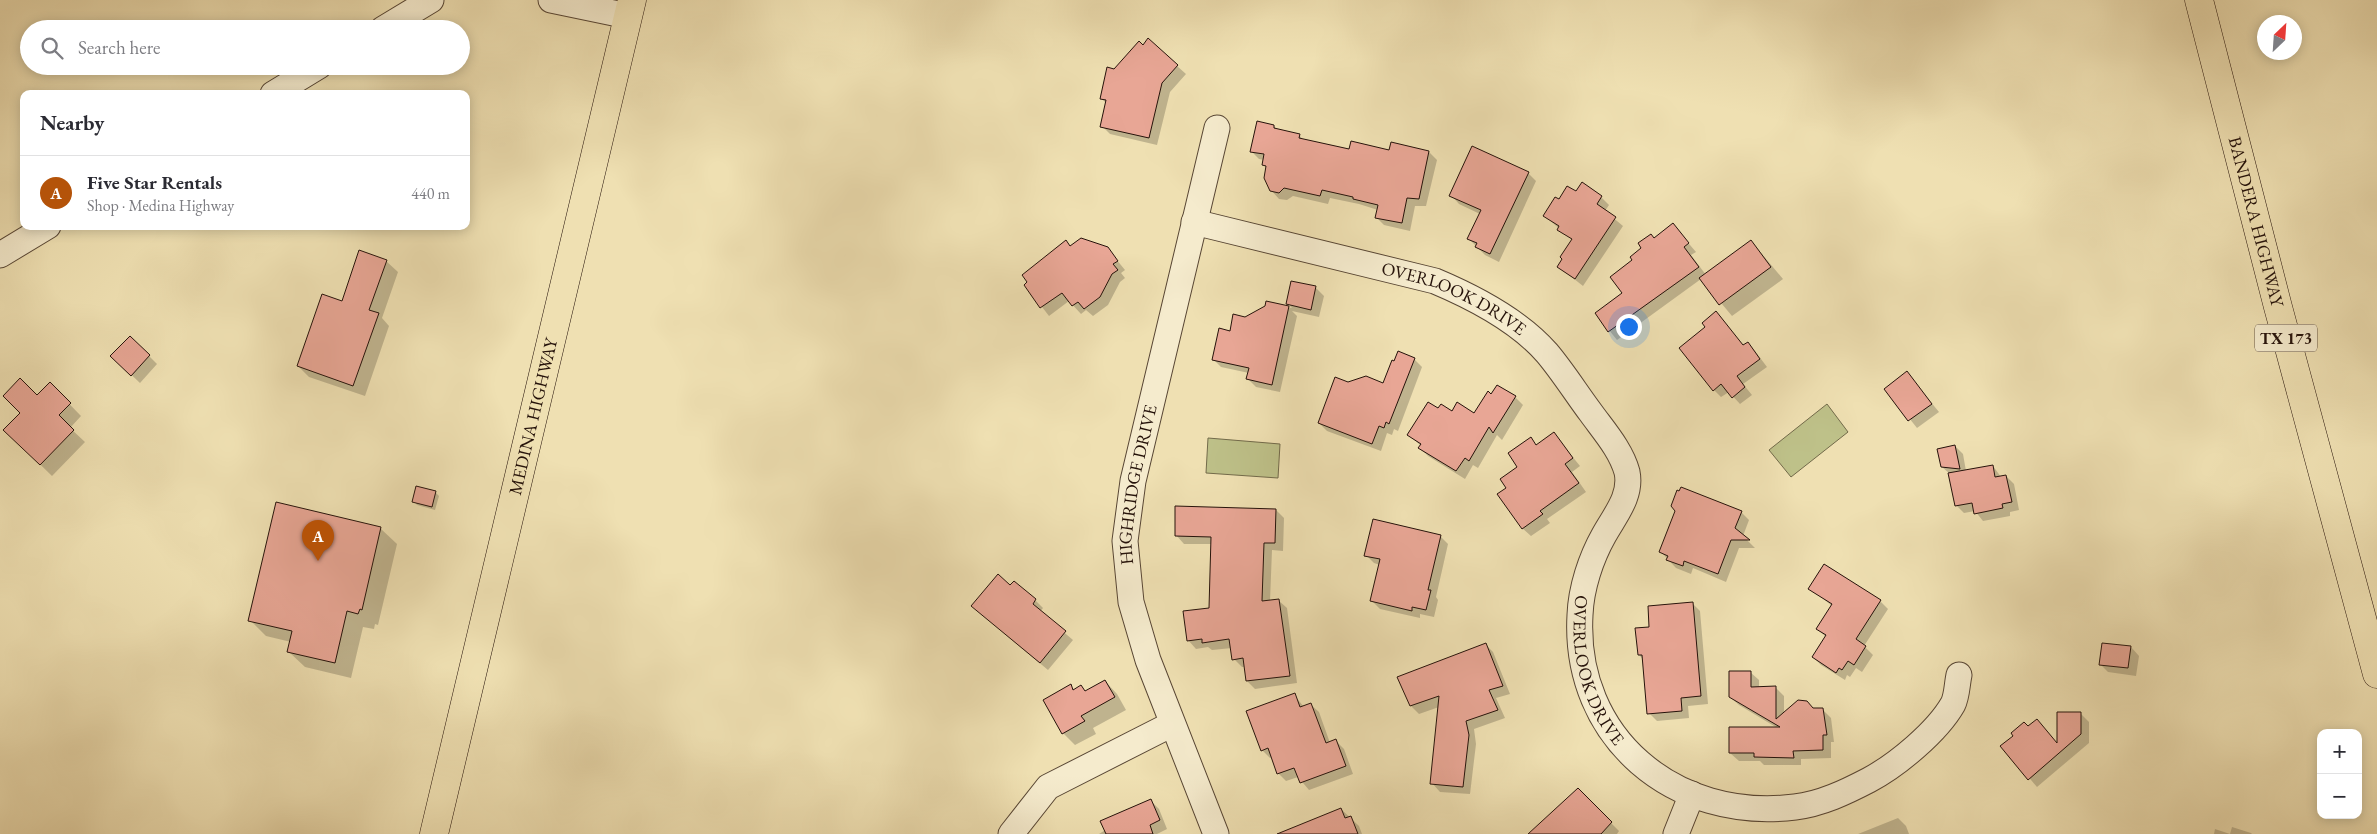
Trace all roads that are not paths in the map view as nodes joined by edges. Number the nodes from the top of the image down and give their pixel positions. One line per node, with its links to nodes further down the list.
1 (431, 0): 5 (street)
2 (551, 0): 4 (street)
3 (2199, 0): 12 (main road, BANDERA HIGHWAY / TX 173)
4 (630, 8): 16 (main road, MEDINA HIGHWAY)
5 (398, 20)
6 (304, 75): 7 (street)
7 (280, 90)
8 (1217, 128): 9 (street, HIGHRIDGE DRIVE)
9 (1194, 222): 14 (street, HIGHRIDGE DRIVE); 15 (street, OVERLOOK DRIVE)
10 (41, 230): 11 (street)
11 (0, 255)
12 (2377, 674)
13 (1959, 675): 15 (street, OVERLOOK DRIVE)
14 (1172, 724): 17 (street); 18 (street, HIGHRIDGE DRIVE)
15 (1692, 794): 19 (street)
16 (434, 834)
17 (1011, 834)
18 (1216, 834)
19 (1676, 834)

